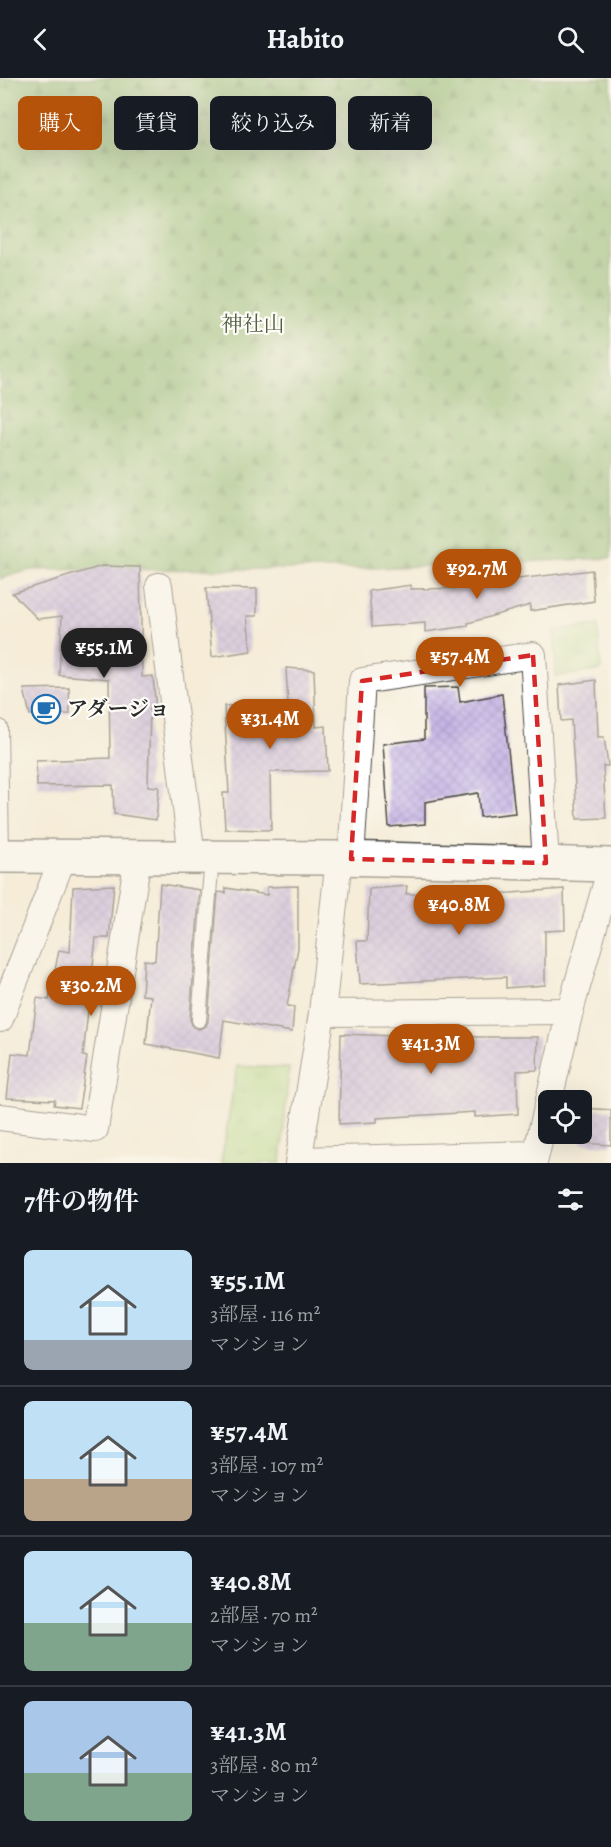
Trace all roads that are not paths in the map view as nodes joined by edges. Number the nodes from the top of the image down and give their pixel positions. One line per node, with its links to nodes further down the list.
1 (159, 586): 6 (street)
2 (0, 727): 3 (lane)
3 (1, 856): 4 (street)
4 (63, 857): 5 (street); 12 (street)
5 (138, 857): 6 (street); 14 (street)
6 (202, 857): 7 (street); 13 (lane)
7 (345, 858): 8 (street); 8 (street); 11 (street)
8 (546, 863): 9 (street)
9 (611, 866): 10 (street)
10 (570, 1011): 11 (street); 15 (street)
11 (322, 1013): 16 (street)
12 (0, 1019)
13 (199, 1020)
14 (0, 1117)
15 (534, 1158): 16 (street)
16 (298, 1161)

